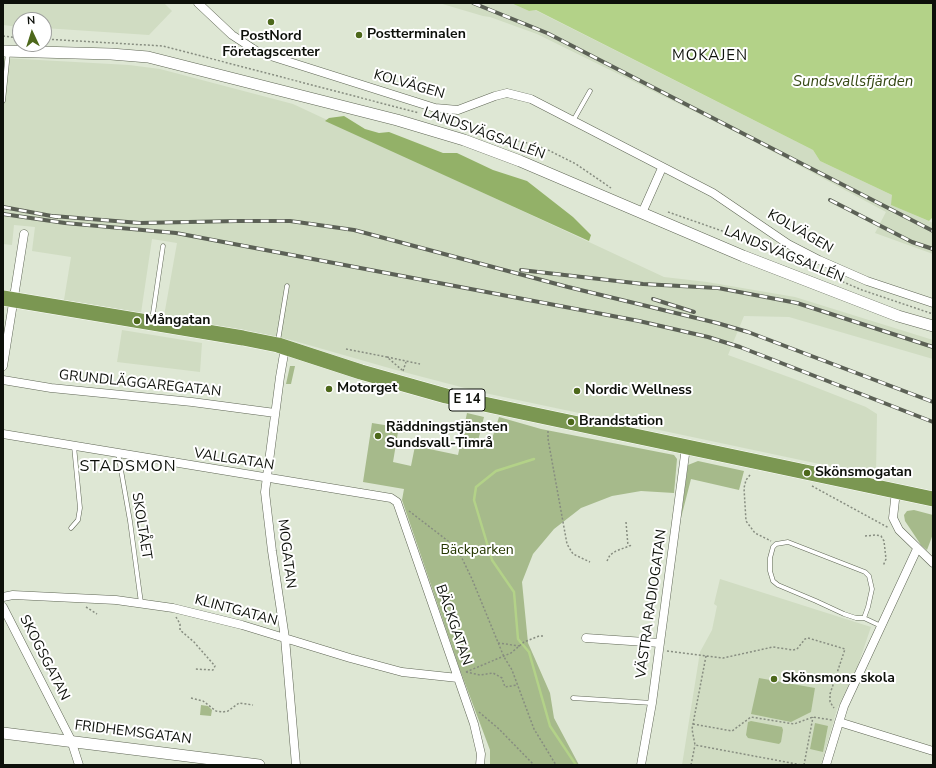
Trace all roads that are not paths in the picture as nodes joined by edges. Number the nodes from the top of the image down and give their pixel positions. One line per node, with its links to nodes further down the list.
1 (198, 3): 5 (street, KOLVÄGEN)
2 (6, 51): 4 (lane); 7 (main road, LANDSVÄGSALLÉN)
3 (590, 91): 5 (lane)
4 (3, 101)
5 (573, 121): 6 (street, KOLVÄGEN)
6 (662, 168): 7 (street); 12 (street, KOLVÄGEN)
7 (642, 213): 14 (main road, LANDSVÄGSALLÉN)
8 (24, 234): 11 (street)
9 (163, 246): 13 (lane)
10 (287, 286): 15 (lane)
11 (8, 299): 13 (highway, E 14); 16 (street)
12 (933, 303)
13 (151, 323): 15 (highway, E 14)
14 (933, 326)
15 (281, 346): 18 (street, MOGATAN); 21 (highway, E 14)
16 (3, 366)
17 (3, 380): 18 (street, GRUNDLÄGGAREGATAN)
18 (275, 413): 23 (street, MOGATAN)
19 (3, 434): 20 (street, VALLGATAN)
20 (74, 445): 22 (street, VALLGATAN); 27 (lane)
21 (686, 447): 24 (highway, E 14); 37 (street, VÄSTRA RADIOGATAN)
22 (118, 453): 23 (street, VALLGATAN); 31 (lane, SKOLTÅET)
23 (266, 478): 26 (street, VALLGATAN); 35 (street, MOGATAN)
24 (896, 491): 25 (highway, E 14); 28 (street)
25 (933, 499)
26 (394, 500): 38 (street, BÄCKGATAN)
27 (71, 528)
28 (917, 549): 29 (street); 34 (street)
29 (933, 563)
30 (3, 597): 31 (street, KLINTGATAN)
31 (141, 603): 35 (street, KLINTGATAN)
32 (3, 607): 43 (street, SKOGSGATAN)
33 (864, 618): 33 (lane); 34 (lane)
34 (881, 626): 41 (street)
35 (285, 638): 38 (street, KLINTGATAN); 47 (street, MOGATAN)
36 (586, 638): 37 (street)
37 (660, 646): 40 (street, VÄSTRA RADIOGATAN)
38 (458, 678): 48 (street, BÄCKGATAN)
39 (573, 698): 40 (lane)
40 (652, 703): 49 (street, VÄSTRA RADIOGATAN)
41 (840, 722): 44 (street); 50 (street)
42 (3, 733): 43 (main road, FRIDHEMSGATAN)
43 (71, 740): 45 (street, SKOGSGATAN); 46 (main road, FRIDHEMSGATAN)
44 (933, 751)
45 (79, 765)
46 (258, 765)
47 (296, 765)
48 (480, 765)
49 (641, 765)
50 (826, 765)

